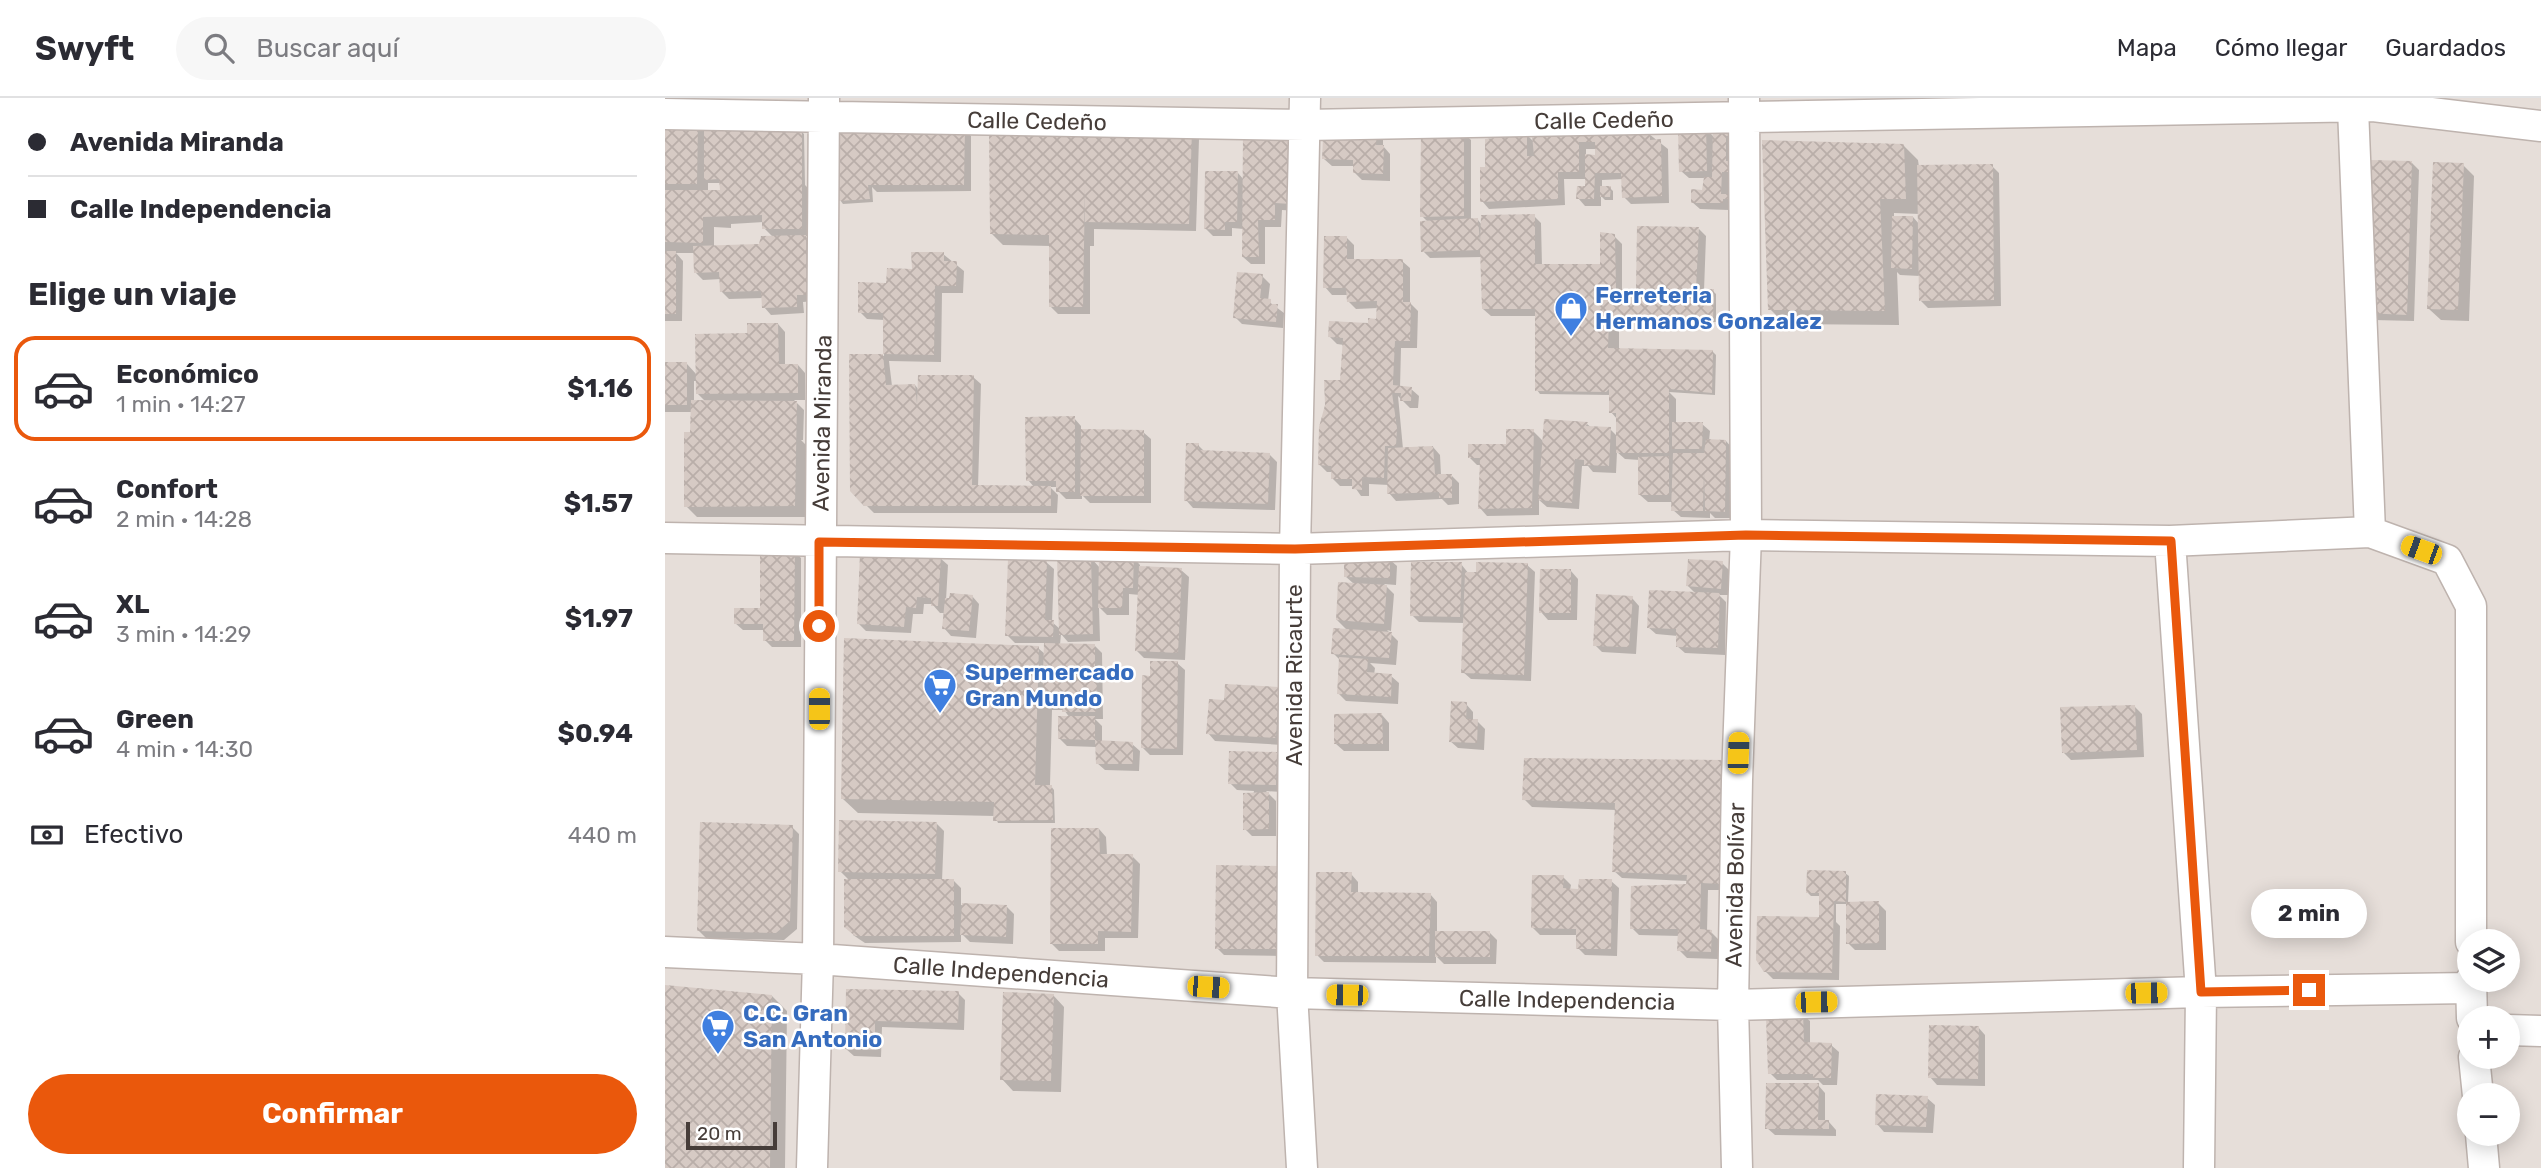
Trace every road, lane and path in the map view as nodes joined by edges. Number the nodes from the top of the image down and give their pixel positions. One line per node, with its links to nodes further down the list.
1 (2367, 104): 3 (street, Calle Cedeño); 6 (street, Calle Cedeño); 7 (street)
2 (824, 107): 4 (street, Calle Cedeño); 5 (street, Calle Cedeño); 11 (street, Avenida Miranda)
3 (1744, 108): 4 (street, Calle Cedeño); 8 (street, Avenida Bolívar)
4 (1305, 112): 12 (street, Avenida Ricaurte)
5 (665, 114)
6 (2541, 126)
7 (2370, 532): 10 (street); 13 (street)
8 (1746, 535): 10 (street); 12 (street); 19 (street, Avenida Bolívar)
9 (665, 538): 11 (street)
10 (2171, 541): 17 (street)
11 (819, 542): 12 (street); 15 (street, Avenida Miranda)
12 (1295, 549): 18 (street, Avenida Ricaurte)
13 (2471, 929)
14 (665, 952): 15 (street, Calle Independencia)
15 (818, 959): 18 (street, Calle Independencia); 23 (street, Avenida Miranda)
16 (2457, 984): 17 (street, Calle Independencia)
17 (2201, 992): 19 (street, Calle Independencia); 26 (street)
18 (1292, 993): 19 (street, Calle Independencia); 24 (street, Avenida Ricaurte)
19 (1733, 1005): 25 (street, Avenida Bolívar)
20 (2520, 1030): 21 (street)
21 (2541, 1031)
22 (2482, 1146): 27 (street)
23 (811, 1168)
24 (1302, 1168)
25 (1737, 1168)
26 (2199, 1168)
27 (2484, 1168)

